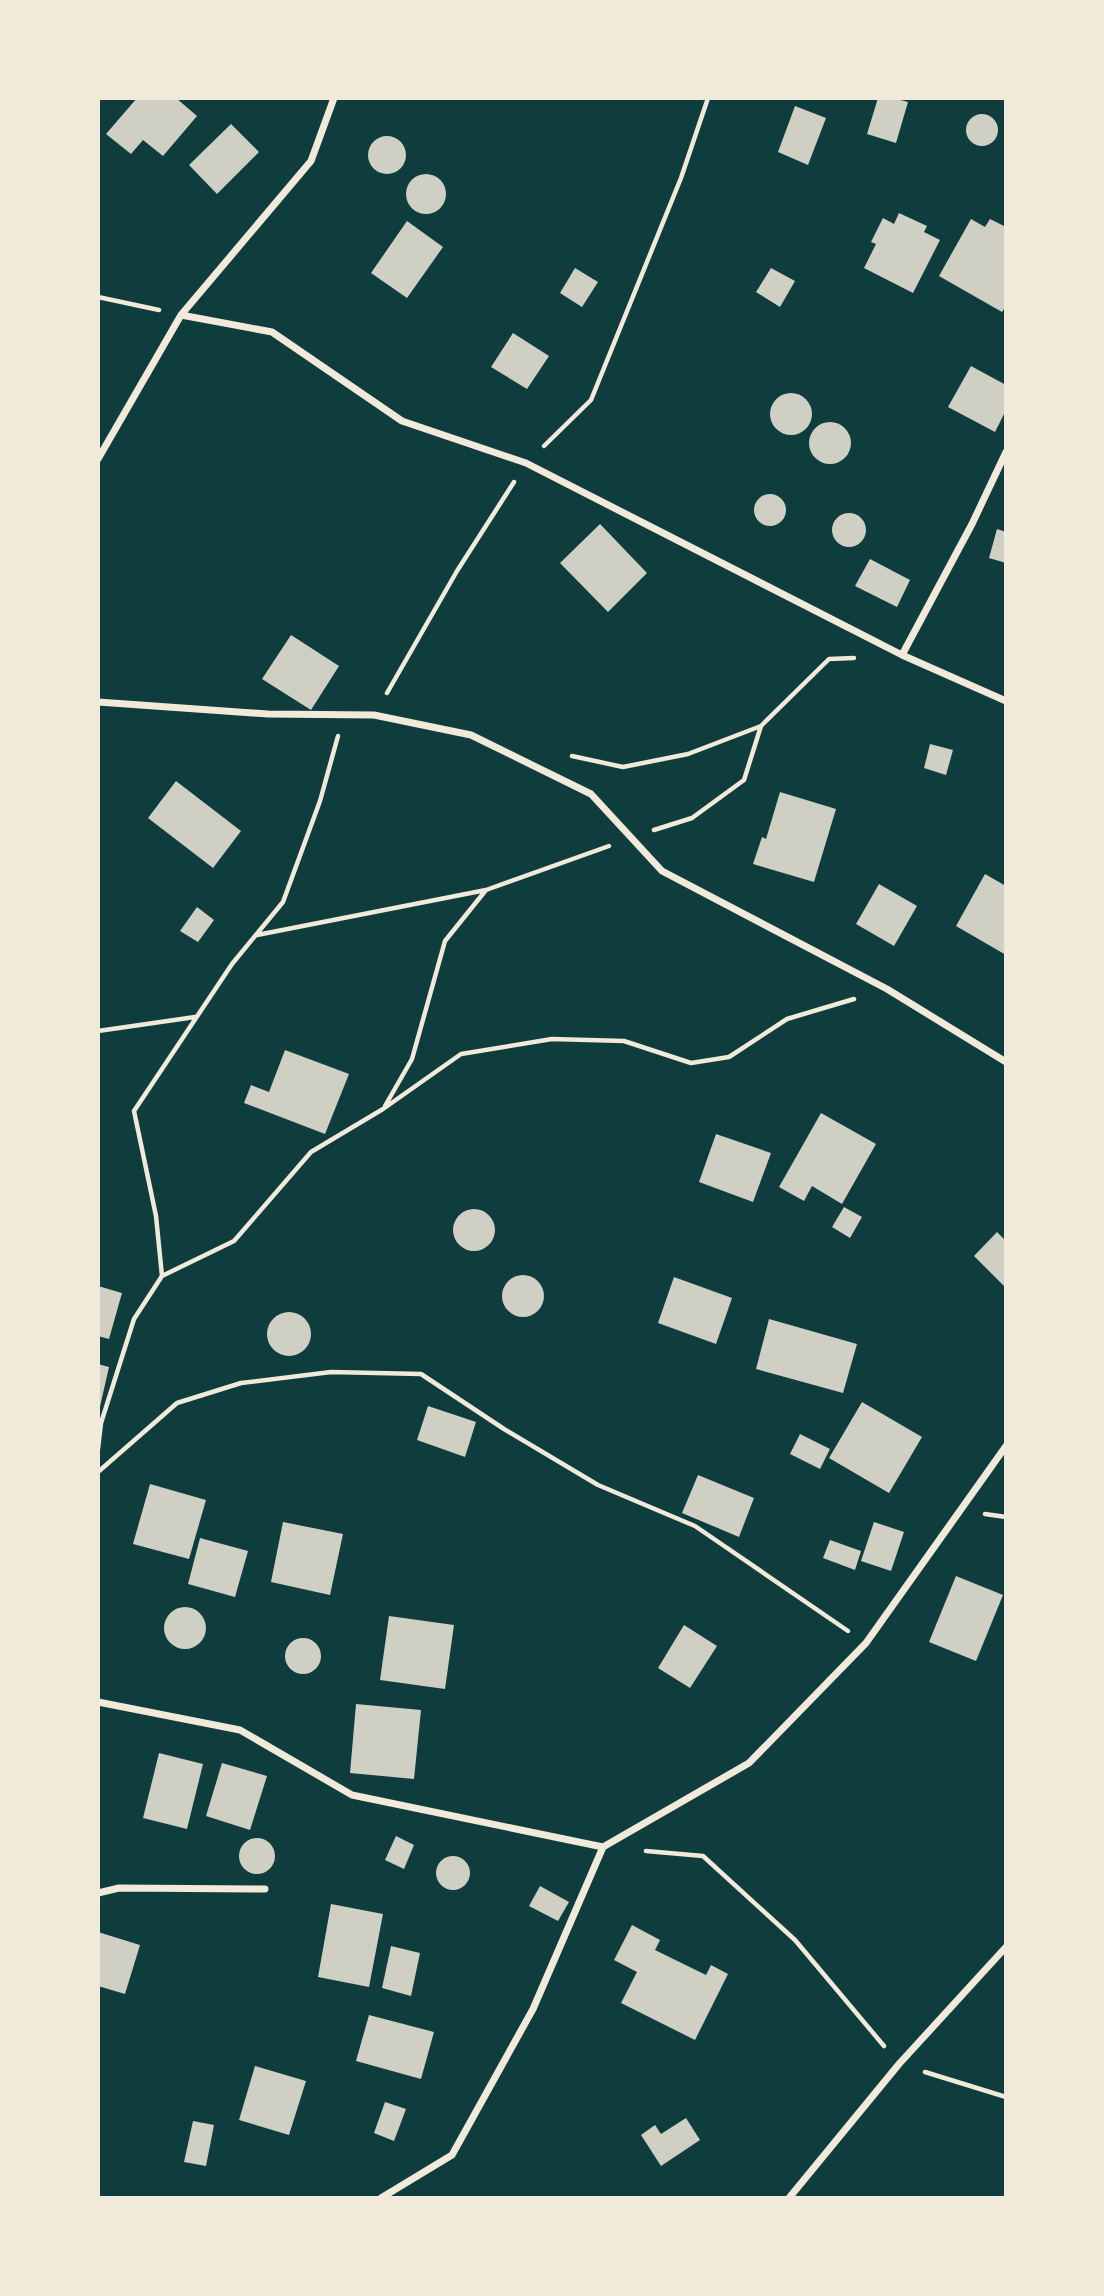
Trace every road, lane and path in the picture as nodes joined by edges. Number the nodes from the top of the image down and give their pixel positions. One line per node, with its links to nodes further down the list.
1 (334, 98): 4 (street)
2 (708, 98): 7 (path)
3 (98, 297): 4 (path)
4 (181, 315): 6 (street); 7 (street)
5 (1006, 452): 8 (street)
6 (98, 459)
7 (526, 463): 8 (street); 12 (path)
8 (902, 655): 9 (street); 13 (path)
9 (1006, 701)
10 (98, 702): 11 (street)
11 (344, 714): 12 (street); 17 (path)
12 (374, 715): 15 (street)
13 (761, 726): 14 (path); 15 (path)
14 (560, 754)
15 (631, 838): 16 (path); 18 (street)
16 (486, 890): 17 (path); 22 (path)
17 (257, 935): 19 (path)
18 (887, 989): 21 (street); 22 (path)
19 (196, 1017): 20 (path); 23 (path)
20 (98, 1031)
21 (1006, 1062)
22 (383, 1109): 23 (path)
23 (162, 1276): 25 (path)
24 (1006, 1446): 27 (street)
25 (98, 1449)
26 (98, 1472): 27 (path)
27 (866, 1643): 29 (street)
28 (98, 1702): 29 (street)
29 (603, 1847): 33 (path); 35 (street)
30 (265, 1889): 31 (street)
31 (98, 1892)
32 (1006, 1947): 33 (street)
33 (899, 2064): 34 (path); 36 (street)
34 (1006, 2097)
35 (381, 2198)
36 (789, 2198)

